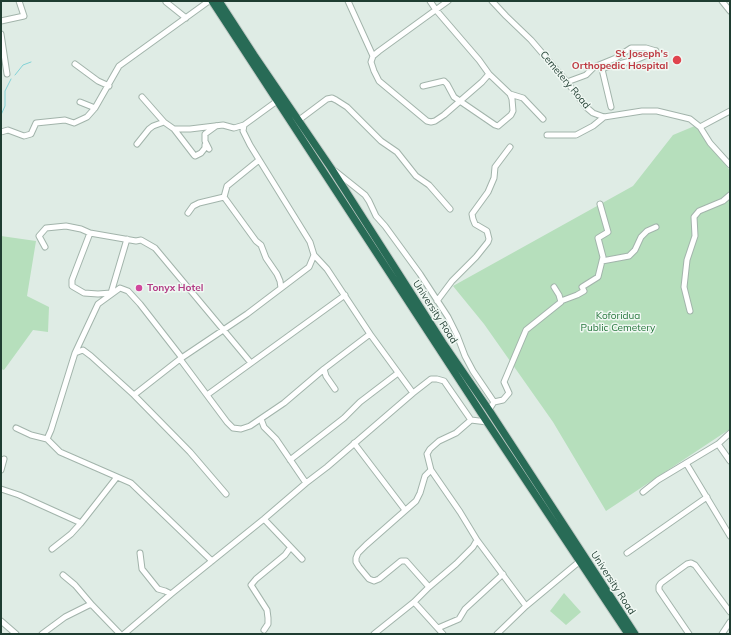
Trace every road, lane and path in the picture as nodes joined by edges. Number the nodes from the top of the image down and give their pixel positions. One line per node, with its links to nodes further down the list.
1 (20, 1): 14 (street)
2 (209, 1): 13 (street)
3 (212, 1): 26 (highway, University Road)
4 (219, 1): 34 (highway, University Road)
5 (348, 1): 16 (street)
6 (430, 1): 11 (street)
7 (448, 1): 11 (street)
8 (492, 1): 21 (street, Cemetery Road)
9 (722, 1): 12 (street)
10 (166, 2): 13 (street)
11 (436, 10): 16 (street); 20 (street)
12 (730, 11)
13 (186, 18): 22 (street)
14 (1, 21)
15 (1, 34): 19 (street)
16 (374, 56): 27 (street)
17 (75, 64): 22 (street)
18 (601, 65): 18 (street); 21 (street); 29 (street)
19 (6, 74)
20 (488, 74): 24 (street); 27 (street)
21 (567, 82): 32 (street, Cemetery Road)
22 (109, 86): 30 (street)
23 (423, 86): 27 (street)
24 (510, 94): 27 (street); 33 (street)
25 (142, 97): 35 (street)
26 (277, 100): 36 (street); 82 (highway, University Road)
27 (460, 100)
28 (80, 102): 30 (street)
29 (610, 107)
30 (95, 108): 41 (street)
31 (730, 111): 39 (street)
32 (604, 117): 39 (street); 43 (street)
33 (543, 119)
34 (299, 120): 48 (highway, University Road); 52 (street)
35 (164, 122): 40 (street); 44 (street)
36 (244, 125): 38 (street); 46 (street)
37 (207, 126): 38 (street); 40 (street); 42 (street)
38 (217, 126): 42 (street)
39 (700, 127): 47 (street)
40 (174, 129): 42 (street)
41 (1, 132)
42 (205, 134)
43 (547, 135)
44 (137, 144)
45 (510, 147): 65 (street)
46 (259, 160): 50 (street); 58 (street)
47 (730, 165)
48 (331, 168): 65 (street); 79 (highway, University Road)
49 (730, 195): 66 (street)
50 (224, 196): 53 (street); 61 (street)
51 (600, 204): 59 (street)
52 (450, 209)
53 (188, 213)
54 (656, 227): 59 (street)
55 (90, 233): 56 (street); 57 (street); 62 (street)
56 (127, 239): 62 (street); 67 (street)
57 (44, 247)
58 (314, 255): 61 (street); 63 (street)
59 (602, 261): 64 (street)
60 (554, 287): 64 (street)
61 (280, 288): 67 (street)
62 (111, 293): 69 (street); 70 (street)
63 (345, 295): 68 (street); 71 (street)
64 (561, 300): 78 (street)
65 (437, 301): 78 (street)
66 (690, 311)
67 (223, 330): 70 (street); 71 (street)
68 (370, 334): 72 (street); 73 (street)
69 (75, 353): 76 (street); 85 (street)
70 (181, 359): 76 (street); 77 (street)
71 (251, 363): 77 (street)
72 (324, 369): 74 (street); 80 (street)
73 (398, 373): 75 (street); 89 (street)
74 (334, 389)
75 (413, 393): 81 (street); 86 (street)
76 (134, 395): 98 (street)
77 (207, 395): 80 (street)
78 (494, 402): 79 (street)
79 (489, 410): 132 (highway, University Road)
80 (261, 419): 89 (street)
81 (472, 420): 82 (street); 93 (street)
82 (487, 422): 111 (highway, University Road)
83 (16, 428): 85 (street)
84 (730, 433): 87 (street)
85 (47, 439): 94 (street)
86 (354, 443): 95 (street); 100 (street)
87 (718, 444): 90 (street); 91 (street)
88 (4, 459): 92 (street)
89 (290, 460): 95 (street)
90 (730, 460)
91 (686, 463): 97 (street); 99 (street)
92 (1, 470)
93 (431, 470): 100 (street); 104 (street)
94 (117, 477): 102 (street); 110 (street)
95 (306, 483): 101 (street)
96 (1, 489): 102 (street)
97 (643, 492)
98 (226, 494)
99 (708, 497): 103 (street); 108 (street)
100 (405, 510): 114 (street)
101 (264, 519): 105 (street); 110 (street)
102 (81, 523): 106 (street)
103 (730, 536)
104 (477, 540): 112 (street); 114 (street)
105 (290, 548): 109 (street); 123 (street)
106 (52, 549)
107 (140, 553): 115 (street)
108 (626, 553)
109 (302, 559)
110 (212, 561): 115 (street)
111 (580, 561): 118 (street); 131 (highway, University Road)
112 (503, 574): 118 (street); 122 (street)
113 (63, 575): 117 (street)
114 (429, 587): 116 (street)
115 (170, 594): 127 (street)
116 (414, 602): 122 (street); 128 (street)
117 (92, 606): 125 (street); 126 (street)
118 (526, 606): 130 (street)
119 (730, 612): 133 (street)
120 (1, 621): 124 (street)
121 (730, 622): 134 (street)
122 (438, 628): 129 (street)
123 (264, 630)
124 (16, 634)
125 (42, 634)
126 (120, 634)
127 (124, 634)
128 (374, 634)
129 (443, 634)
130 (496, 634)
131 (628, 634)
132 (635, 634)
133 (689, 634)
134 (722, 634)

